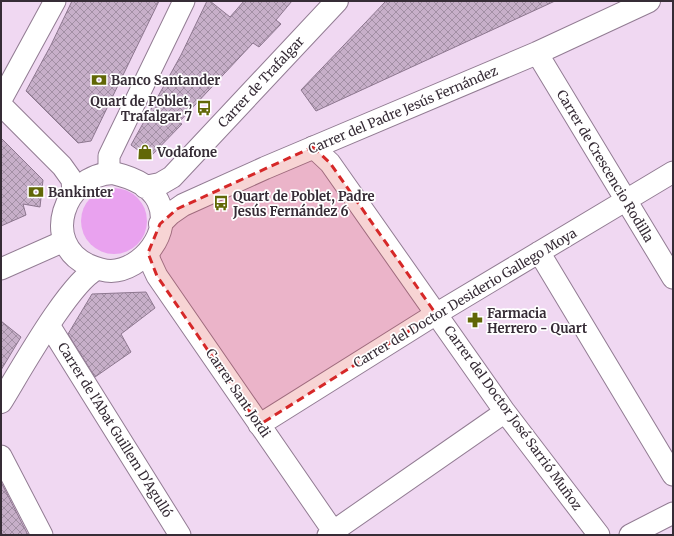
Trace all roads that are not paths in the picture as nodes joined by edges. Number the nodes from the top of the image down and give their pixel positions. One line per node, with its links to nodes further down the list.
1 (55, 1): 6 (street)
2 (184, 1): 10 (street)
3 (337, 1): 11 (street, Carrer de Trafalgar)
4 (649, 1): 5 (street, Carrer del Padre Jesús Fernández)
5 (536, 53): 8 (street, Carrer del Padre Jesús Fernández); 13 (street, Carrer de Crescencio Rodilla)
6 (1, 100)
7 (1, 105): 12 (street)
8 (313, 147): 14 (street, Carrer del Padre Jesús Fernández); 21 (street, Carrer del Doctor José Sarrió Muñoz)
9 (673, 172): 13 (street, Carrer del Doctor Desiderio Gallego Moya)
10 (113, 174): 11 (street); 12 (street)
11 (145, 187): 14 (street)
12 (73, 193): 15 (street)
13 (626, 201): 17 (street, Carrer del Doctor Desiderio Gallego Moya); 20 (street, Carrer de Crescencio Rodilla)
14 (160, 224): 16 (street)
15 (69, 248): 18 (street); 19 (street); 22 (street)
16 (148, 252): 19 (street); 25 (street, Carrer Sant Jordi)
17 (539, 252): 21 (street, Carrer del Doctor Desiderio Gallego Moya); 27 (street)
18 (1, 269)
19 (97, 269): 22 (street)
20 (673, 278)
21 (436, 314): 24 (street, Carrer del Doctor José Sarrió Muñoz); 25 (street, Carrer del Doctor Desiderio Gallego Moya)
22 (49, 325): 23 (street); 31 (street, Carrer de l'Abat Guillem D'Agulló)
23 (1, 402)
24 (505, 412): 29 (street); 32 (street, Carrer del Doctor José Sarrió Muñoz)
25 (259, 425): 29 (street, Carrer Sant Jordi)
26 (1, 456): 30 (street)
27 (673, 475)
28 (673, 513): 33 (street)
29 (330, 533)
30 (42, 535)
31 (180, 535)
32 (599, 535)
33 (630, 535)

